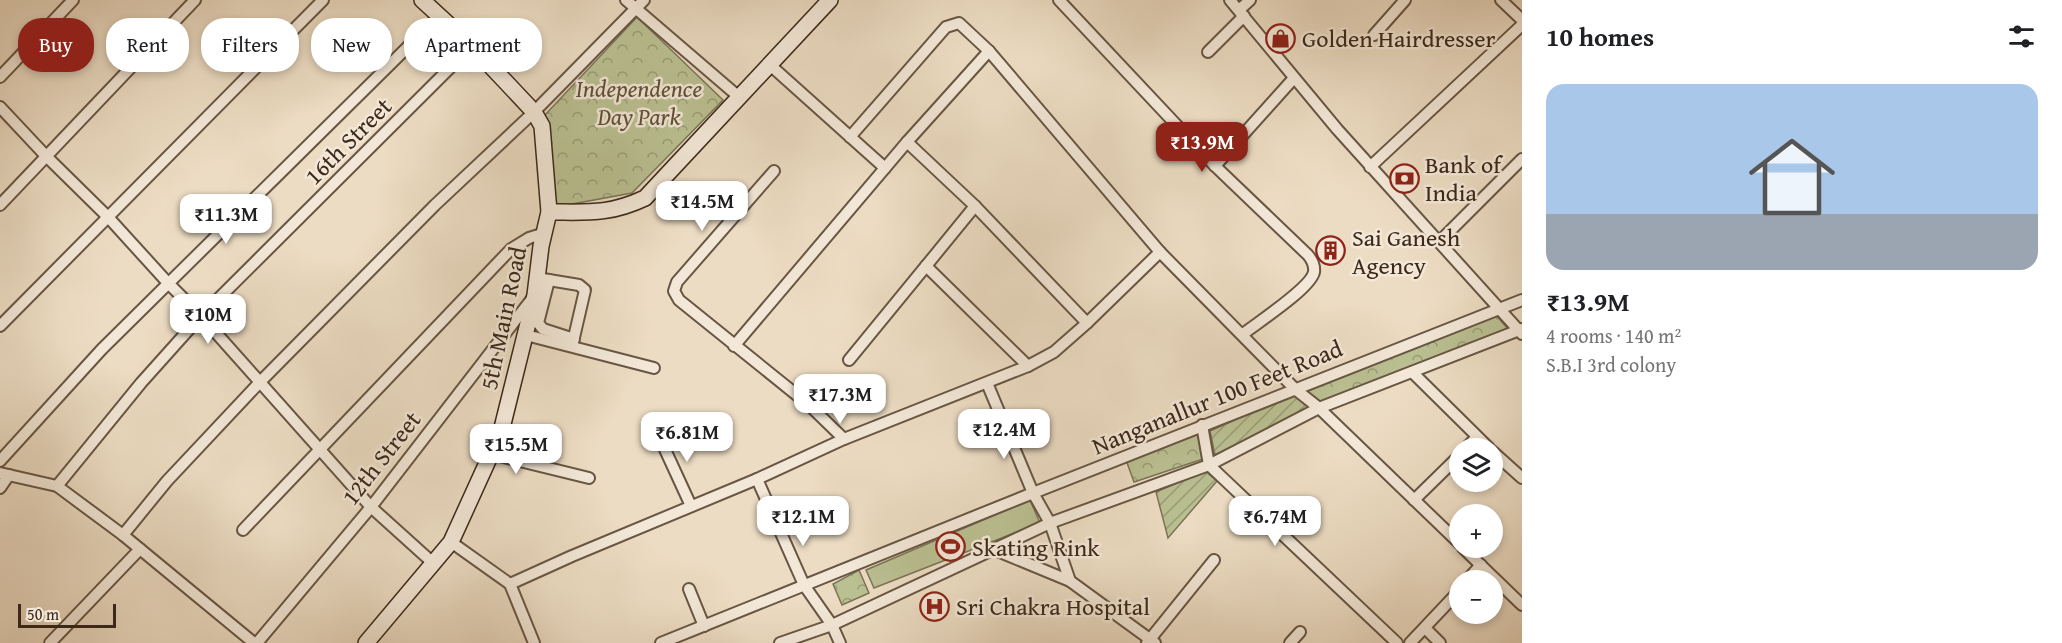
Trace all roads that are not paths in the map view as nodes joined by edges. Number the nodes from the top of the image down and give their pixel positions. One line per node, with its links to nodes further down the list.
1 (73, 0): 24 (street)
2 (195, 0): 31 (street)
3 (323, 0): 40 (street)
4 (422, 0): 15 (street)
5 (626, 0): 13 (street)
6 (644, 0): 13 (street)
7 (830, 0): 21 (street)
8 (1059, 0): 33 (street)
9 (1230, 0): 14 (street)
10 (1250, 0): 14 (street)
11 (1405, 0): 18 (street)
12 (1501, 0): 16 (street)
13 (636, 9): 26 (street); 28 (street)
14 (1242, 13): 20 (street); 25 (street)
15 (439, 16): 46 (street)
16 (1522, 20)
17 (1522, 25): 34 (street)
18 (1374, 35)
19 (989, 51): 29 (street); 30 (street); 43 (street)
20 (1208, 52)
21 (769, 64): 26 (street); 29 (street)
22 (446, 72): 50 (street, 16th Street)
23 (496, 72): 28 (street)
24 (0, 77)
25 (1294, 78): 33 (street); 34 (street)
26 (739, 97): 39 (street)
27 (0, 107): 31 (street)
28 (534, 112): 39 (street, 5th Main Road); 62 (street)
29 (850, 137): 35 (street)
30 (907, 142): 35 (street); 38 (street)
31 (46, 156): 37 (street); 40 (street)
32 (1522, 159): 42 (street)
33 (1215, 166): 55 (street)
34 (1370, 167): 42 (street)
35 (885, 168): 57 (street)
36 (774, 171): 57 (street)
37 (0, 205)
38 (975, 206): 44 (street); 51 (street)
39 (549, 212): 41 (street, 5th Main Road)
40 (108, 217): 46 (street); 52 (street)
41 (545, 233): 45 (street, 5th Main Road); 70 (street)
42 (1439, 242): 49 (street)
43 (1160, 252): 51 (street); 55 (street)
44 (926, 266): 58 (street); 59 (street)
45 (543, 279): 47 (street, 5th Main Road); 56 (street); 56 (street)
46 (168, 283): 50 (street); 72 (street)
47 (535, 296): 54 (street, 5th Main Road); 85 (street, 12th Street)
48 (1522, 300): 49 (street, Nanganallur 100 Feet Road)
49 (1498, 308): 53 (street); 64 (street, Nanganallur 100 Feet Road)
50 (201, 316): 62 (street); 80 (street, 16th Street)
51 (1087, 323): 59 (street)
52 (0, 326)
53 (1521, 331): 61 (street)
54 (526, 334): 56 (street); 71 (street, 5th Main Road)
55 (1243, 334): 64 (street)
56 (573, 343): 60 (street)
57 (734, 346): 69 (street)
58 (849, 360)
59 (1028, 366): 63 (street)
60 (654, 368)
61 (1412, 372): 65 (street); 68 (street)
62 (260, 382): 70 (street); 89 (street)
63 (987, 383): 69 (street); 82 (street)
64 (1295, 388): 65 (street); 66 (street, Nanganallur 100 Feet Road)
65 (1319, 408): 74 (street); 83 (street)
66 (1202, 425): 74 (street); 82 (street, Nanganallur 100 Feet Road)
67 (657, 432): 84 (street)
68 (1477, 437)
69 (844, 439): 79 (street)
70 (320, 448): 85 (street); 87 (street)
71 (491, 454): 77 (street); 90 (street, 5th Main Road)
72 (0, 461)
73 (1503, 461): 78 (street)
74 (1209, 465): 86 (street); 117 (street)
75 (1449, 466): 83 (street)
76 (5, 474): 80 (street); 81 (street)
77 (589, 478)
78 (1522, 478)
79 (757, 479): 84 (street); 100 (street)
80 (57, 486): 89 (street)
81 (0, 488)
82 (1033, 493): 86 (street); 100 (street, Nanganallur 100 Feet Road)
83 (1414, 500): 88 (street)
84 (691, 506): 99 (street)
85 (371, 507): 95 (street); 110 (street, 12th Street)
86 (1050, 523): 92 (street); 98 (street)
87 (243, 530)
88 (1449, 534)
89 (123, 535): 91 (street)
90 (451, 542): 95 (street, 5th Main Road); 99 (street)
91 (140, 549): 109 (street); 110 (street)
92 (995, 550): 98 (street); 104 (street)
93 (1474, 558): 96 (street)
94 (1214, 560): 108 (street)
95 (433, 563): 111 (street, 5th Main Road)
96 (1481, 565): 97 (street); 103 (street)
97 (1476, 570)
98 (1070, 581): 108 (street)
99 (510, 584): 112 (street)
100 (804, 585): 104 (street); 105 (street, Nanganallur 100 Feet Road)
101 (689, 589): 105 (street)
102 (1449, 602): 106 (street)
103 (1522, 605)
104 (832, 625): 114 (street); 115 (street)
105 (704, 626): 113 (street, Nanganallur 100 Feet Road)
106 (1425, 628): 118 (street); 119 (street)
107 (1300, 632): 116 (street)
108 (1151, 642)
109 (50, 643)
110 (255, 643)
111 (366, 643)
112 (534, 643)
113 (661, 643)
114 (780, 643)
115 (840, 643)
116 (1290, 643)
117 (1397, 643)
118 (1410, 643)
119 (1440, 643)

